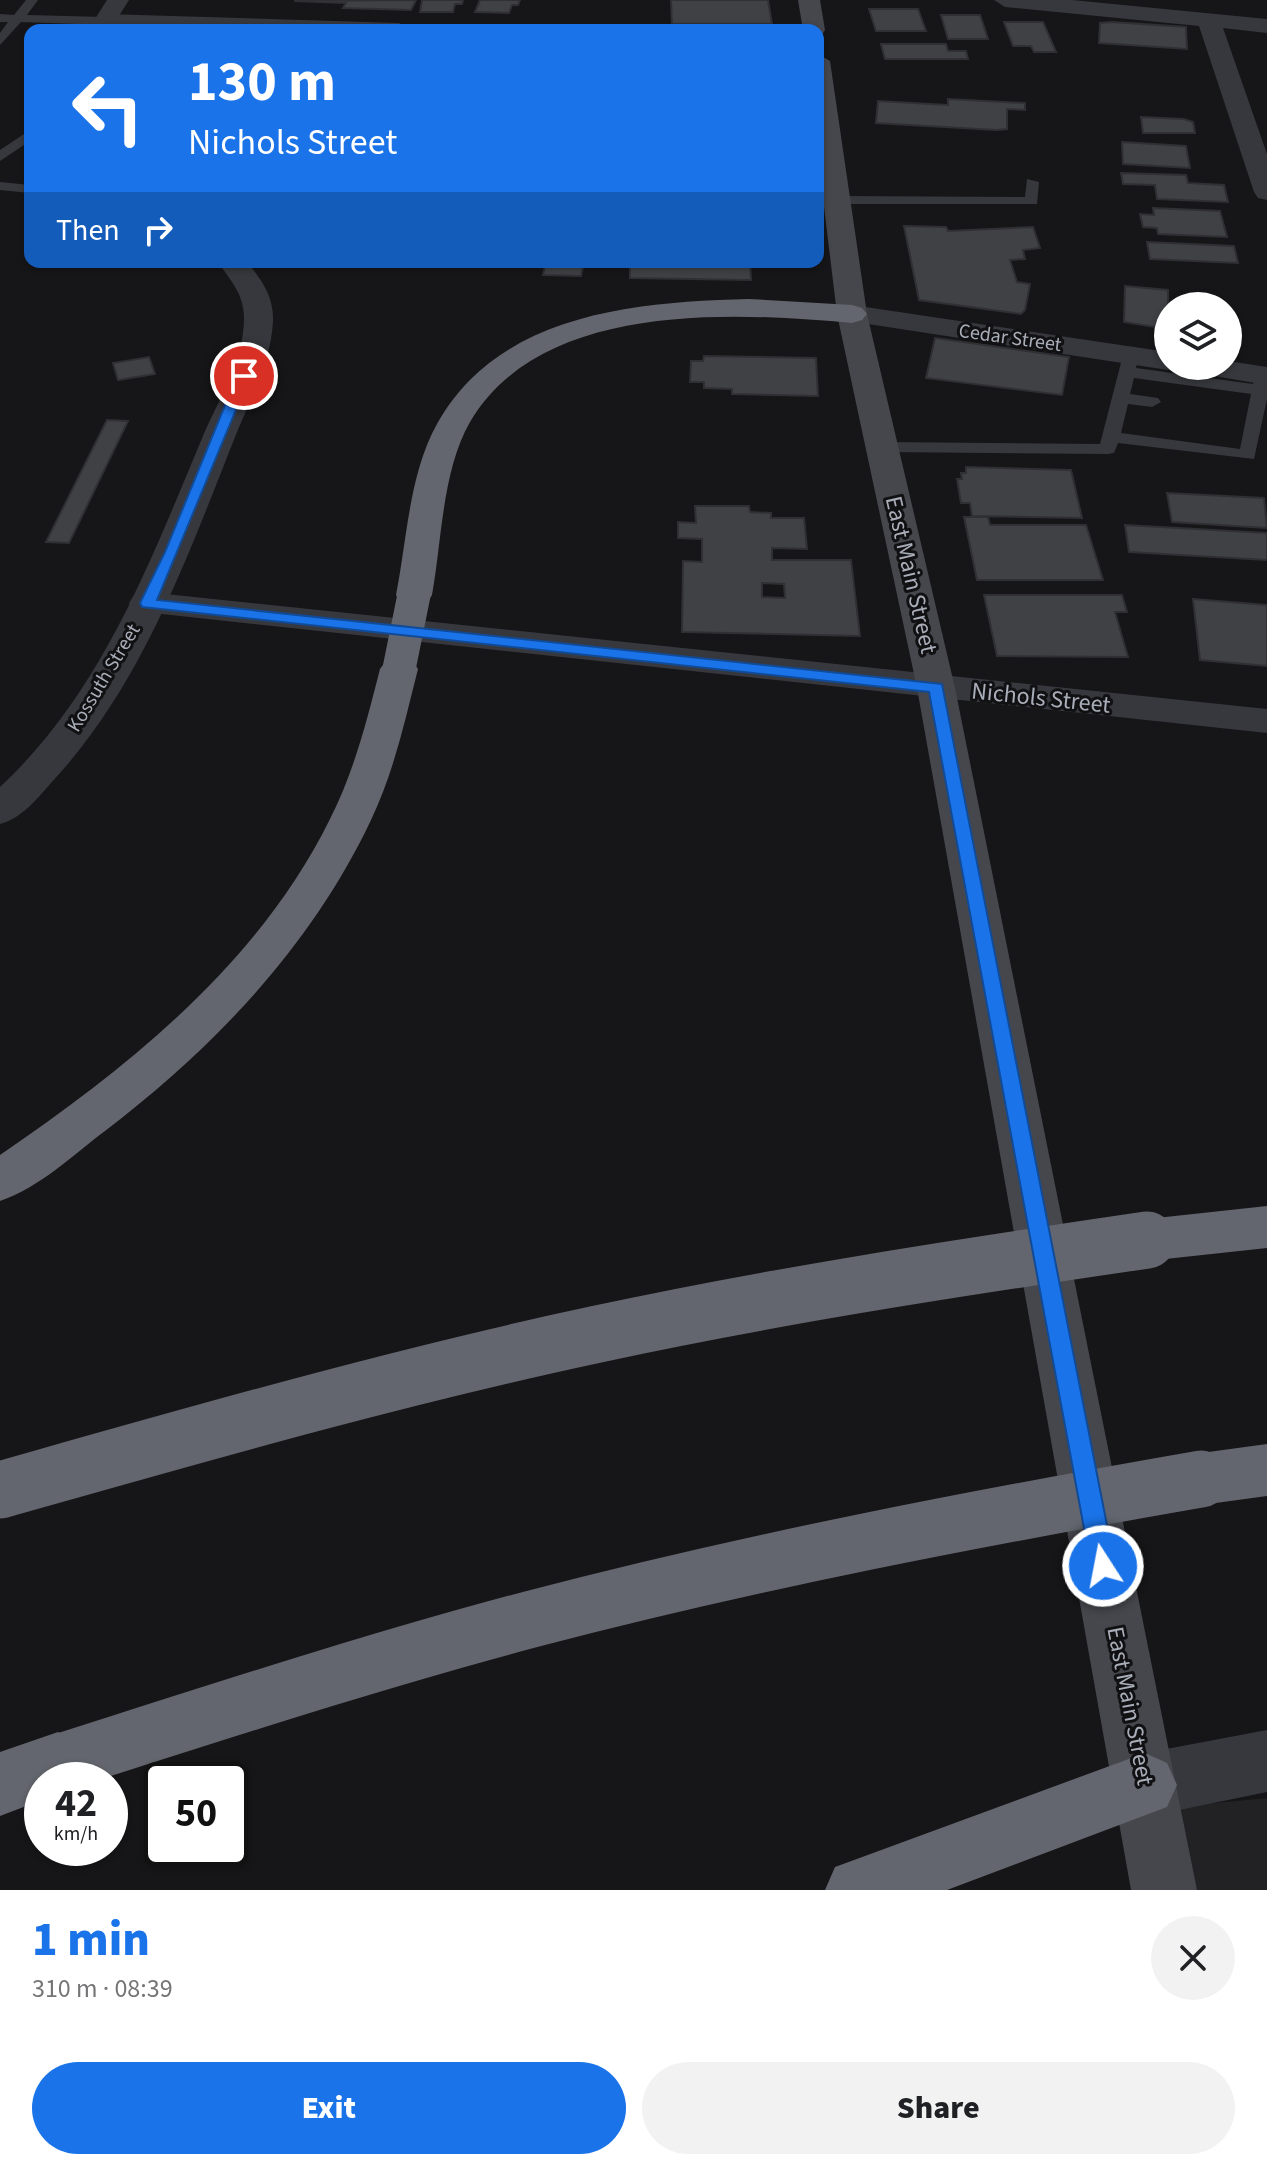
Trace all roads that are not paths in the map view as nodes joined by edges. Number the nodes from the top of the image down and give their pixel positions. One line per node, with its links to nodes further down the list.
1 (32, 0): 6 (lane)
2 (118, 0): 9 (street)
3 (809, 0): 10 (main road)
4 (1005, 0): 7 (street)
5 (0, 18): 6 (lane)
6 (18, 19): 8 (lane); 12 (lane)
7 (1209, 21): 11 (street); 19 (street)
8 (78, 24)
9 (103, 24)
10 (813, 24)
11 (1267, 26)
12 (0, 41)
13 (24, 139): 15 (lane)
14 (824, 142): 20 (main road, East Main Street)
15 (0, 157)
16 (1032, 182): 20 (lane)
17 (0, 186): 18 (lane)
18 (24, 188)
19 (1267, 192)
20 (829, 209): 22 (main road, East Main Street)
21 (237, 268): 33 (street, Kossuth Street)
22 (852, 314): 24 (street, Cedar Street); 32 (main road, East Main Street); 37 (highway, bridge)
23 (1154, 362): 24 (street, Cedar Street)
24 (1129, 364): 26 (lane); 27 (lane)
25 (1242, 375): 26 (street)
26 (1263, 380): 30 (lane)
27 (1121, 398): 28 (lane); 31 (lane)
28 (1152, 402)
29 (1234, 413): 30 (lane)
30 (1255, 417): 31 (lane)
31 (1110, 443): 32 (lane)
32 (882, 447): 34 (main road, East Main Street)
33 (147, 603): 34 (street, Nichols Street); 36 (street, Kossuth Street)
34 (936, 688): 35 (street, Nichols Street); 43 (main road, East Main Street)
35 (1267, 721)
36 (0, 810)
37 (0, 1181)
38 (1267, 1227): 40 (highway, bridge)
39 (1267, 1470): 42 (highway, bridge)
40 (0, 1490)
41 (1267, 1761): 43 (street)
42 (0, 1784)
43 (1145, 1785): 44 (highway); 45 (main road, East Main Street)
44 (858, 1890)
45 (1164, 1890)

